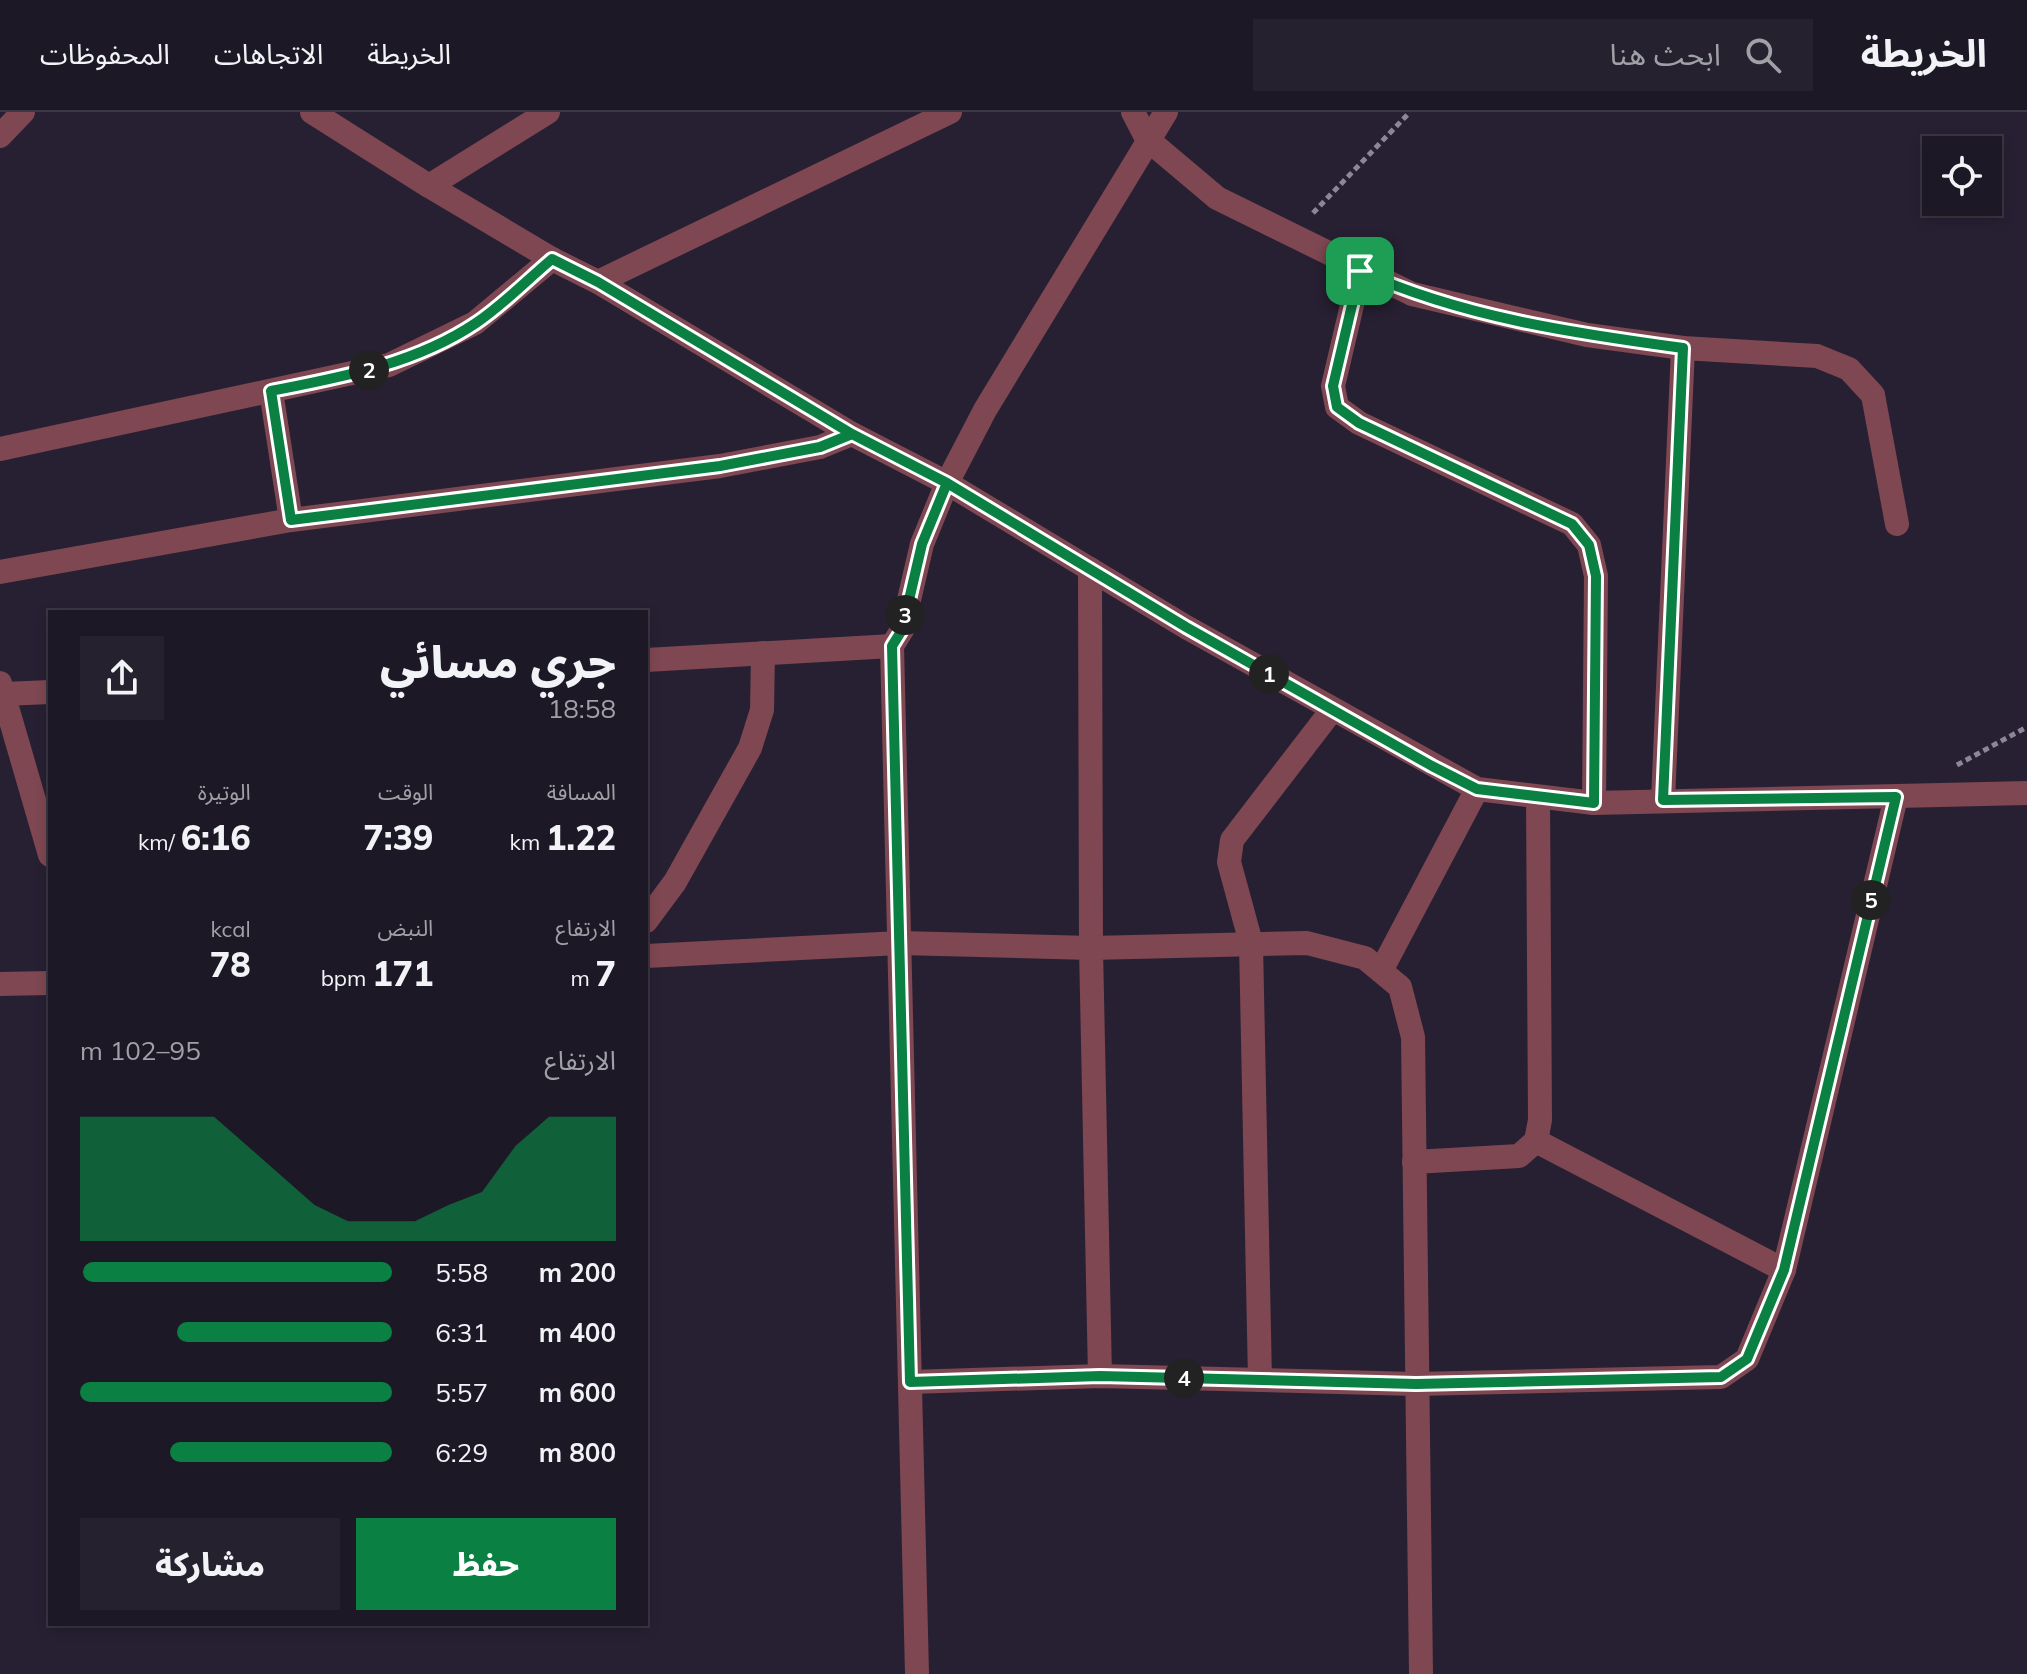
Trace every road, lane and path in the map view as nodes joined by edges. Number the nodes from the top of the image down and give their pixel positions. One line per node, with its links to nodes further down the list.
1 (23, 112): 8 (street)
2 (312, 112): 10 (street)
3 (548, 112): 10 (street)
4 (950, 112): 14 (street)
5 (1133, 112): 9 (street)
6 (1166, 112): 9 (street)
7 (1410, 112): 11 (path)
8 (0, 136)
9 (1147, 139): 11 (street); 19 (street)
10 (429, 186): 12 (street)
11 (1290, 237): 13 (street)
12 (552, 259): 14 (street); 16 (street)
13 (1360, 271): 15 (street); 35 (street)
14 (598, 282): 17 (street)
15 (1683, 348): 21 (street); 34 (street)
16 (271, 391): 18 (street); 20 (street)
17 (852, 434): 19 (street); 20 (street)
18 (0, 449)
19 (947, 483): 22 (street); 24 (street)
20 (291, 520): 23 (street)
21 (1897, 524)
22 (1090, 569): 29 (street); 40 (street)
23 (0, 572)
24 (892, 646): 25 (street); 38 (street)
25 (763, 653): 26 (street); 37 (street)
26 (648, 660)
27 (2, 688): 28 (street); 36 (street)
28 (48, 692)
29 (1332, 710): 30 (street); 39 (street)
30 (1477, 789): 33 (street); 42 (street)
31 (2027, 793): 32 (street)
32 (1896, 797): 34 (street); 47 (street)
33 (1538, 798): 35 (street); 45 (street)
34 (1663, 800): 35 (street)
35 (1594, 803)
36 (48, 848)
37 (648, 918)
38 (900, 943): 40 (street); 41 (street); 50 (street)
39 (1251, 943): 40 (street); 42 (street); 49 (street)
40 (1091, 948): 48 (street)
41 (648, 956)
42 (1381, 971): 46 (street)
43 (48, 983): 44 (street)
44 (0, 984)
45 (1536, 1141): 46 (street); 47 (street)
46 (1414, 1162): 51 (street)
47 (1784, 1270): 51 (street)
48 (1100, 1376): 49 (street); 50 (street)
49 (1260, 1380): 51 (street)
50 (910, 1382): 52 (street)
51 (1416, 1384): 53 (street)
52 (917, 1674)
53 (1421, 1674)

